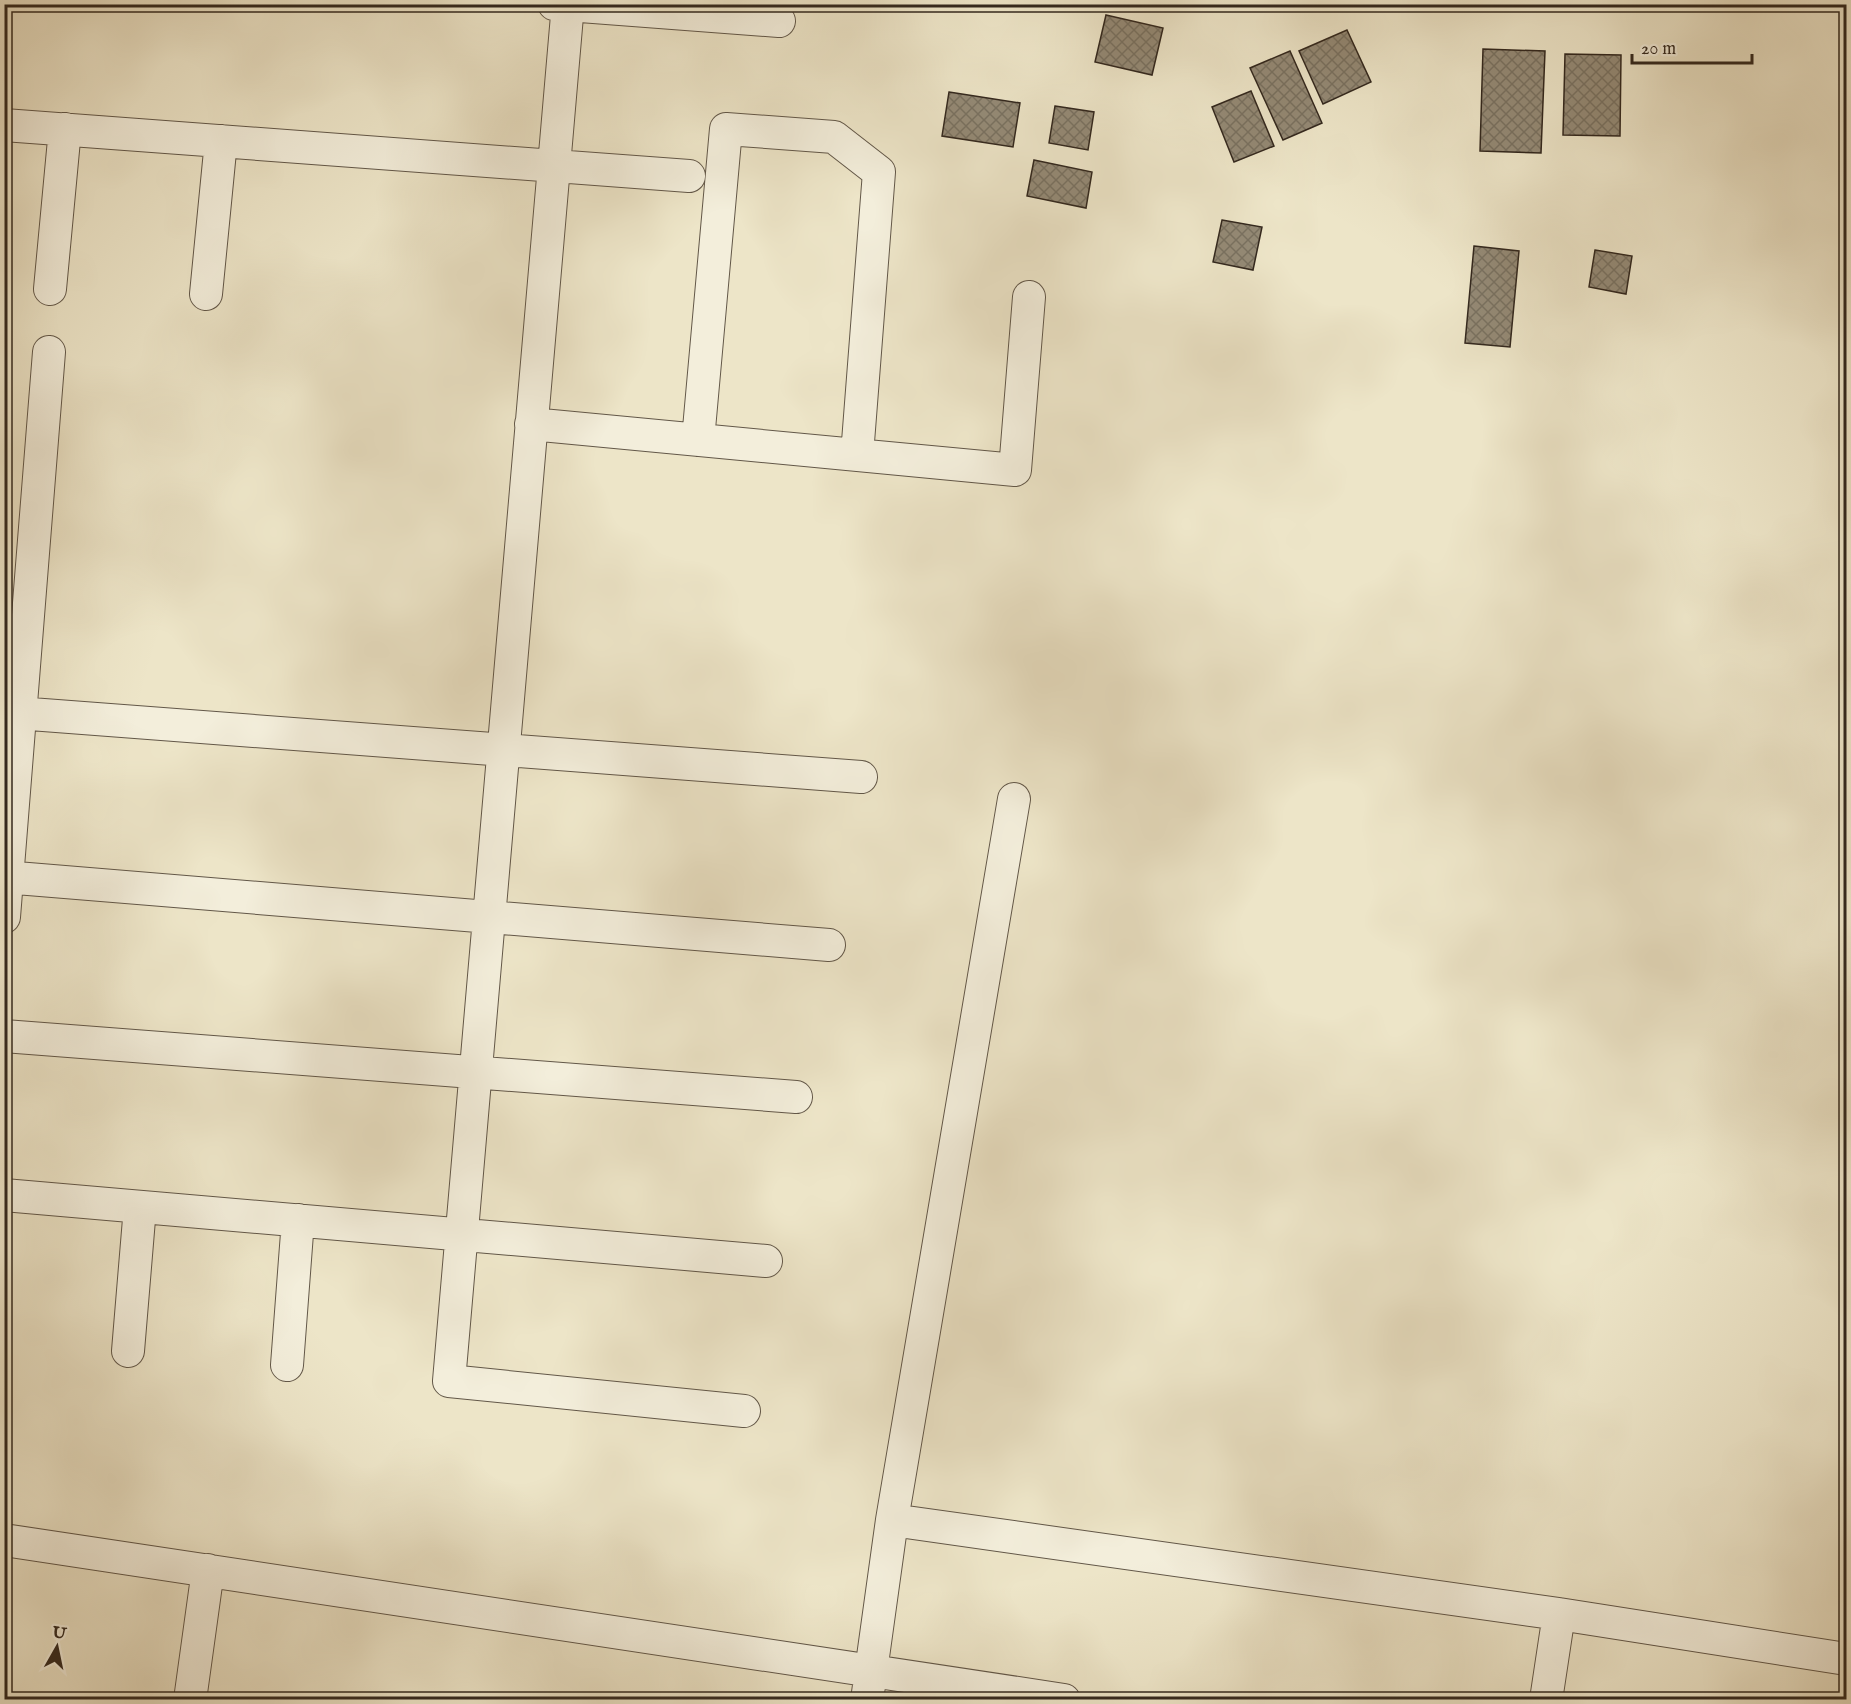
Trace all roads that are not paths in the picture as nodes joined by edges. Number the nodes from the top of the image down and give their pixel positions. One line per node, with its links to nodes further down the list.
1 (563, 5): 2 (street); 6 (street)
2 (778, 21)
3 (4, 125): 4 (street)
4 (65, 129): 5 (street); 8 (street)
5 (220, 141): 6 (street); 9 (street)
6 (554, 166): 7 (street); 12 (street)
7 (689, 176)
8 (50, 288)
9 (206, 294)
10 (1029, 297): 14 (street)
11 (49, 352): 15 (street)
12 (531, 424): 13 (street); 16 (street)
13 (698, 440): 14 (street); 14 (street)
14 (857, 455)
15 (13, 712): 16 (street); 19 (street)
16 (503, 750): 17 (street); 21 (street)
17 (861, 777)
18 (1014, 799): 34 (street)
19 (6, 877): 20 (street); 21 (street)
20 (4, 917)
21 (488, 917): 22 (street); 24 (street)
22 (829, 945)
23 (4, 1036): 24 (street)
24 (475, 1072): 25 (street); 29 (street)
25 (796, 1097)
26 (4, 1195): 27 (street)
27 (140, 1207): 28 (street); 31 (street)
28 (298, 1220): 29 (street); 32 (street)
29 (461, 1234): 30 (street); 33 (street)
30 (766, 1261)
31 (128, 1352)
32 (287, 1365)
33 (744, 1411)
34 (892, 1520): 37 (street); 39 (street)
35 (4, 1540): 36 (street)
36 (208, 1570): 39 (street); 40 (street)
37 (1558, 1614): 38 (street); 42 (street)
38 (1846, 1659)
39 (869, 1685): 41 (street)
40 (189, 1700)
41 (1064, 1700)
42 (1546, 1700)

